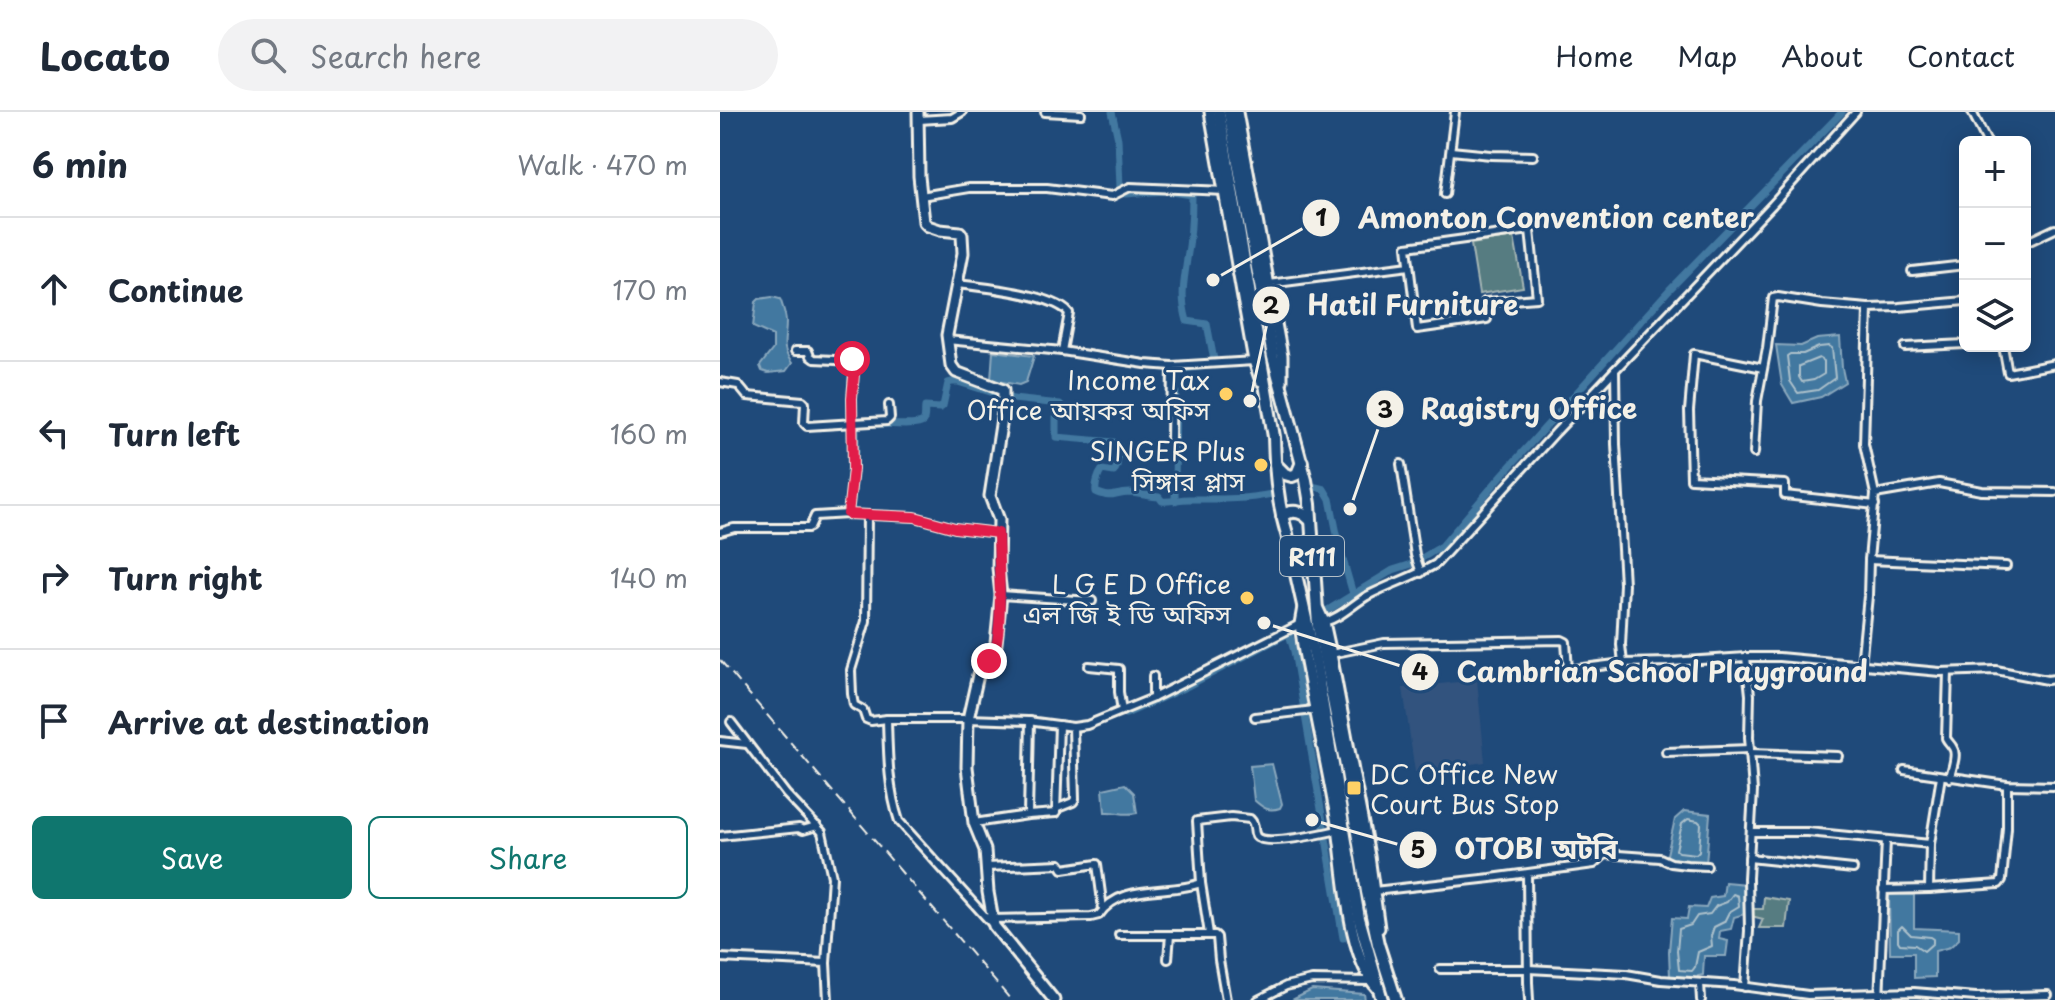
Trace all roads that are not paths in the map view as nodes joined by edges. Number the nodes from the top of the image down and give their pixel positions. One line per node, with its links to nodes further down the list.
1 (962, 112): 11 (street)
2 (1045, 112): 10 (street)
3 (1210, 112): 15 (street)
4 (1219, 112): 15 (main road, R111)
5 (1229, 112): 39 (main road, R111)
6 (1237, 112): 24 (street)
7 (1455, 112): 13 (street)
8 (1856, 112): 37 (street)
9 (1972, 112): 12 (street)
10 (1081, 114)
11 (918, 116): 17 (street)
12 (1984, 136)
13 (1451, 151): 14 (street); 16 (street)
14 (1533, 156)
15 (1228, 191): 17 (street); 33 (street); 40 (main road, R111)
16 (1445, 194)
17 (921, 196): 23 (street)
18 (2055, 229): 19 (street)
19 (2031, 240)
20 (1409, 266): 20 (street); 24 (street)
21 (1959, 266): 22 (street)
22 (1912, 271)
23 (957, 284): 27 (street); 31 (street)
24 (1269, 284): 39 (street)
25 (1959, 302): 26 (street)
26 (1868, 308): 36 (street); 49 (street)
27 (947, 340): 31 (street); 56 (street)
28 (1959, 344): 29 (street)
29 (1905, 347)
30 (795, 351): 42 (street)
31 (1062, 351): 35 (street)
32 (2004, 352): 34 (street)
33 (1254, 361): 35 (street); 40 (street)
34 (2055, 364)
35 (1172, 366): 43 (street)
36 (1763, 368): 44 (street); 50 (street)
37 (1615, 370): 59 (street); 67 (street)
38 (720, 382): 42 (street)
39 (1282, 393): 45 (main road, R111)
40 (1267, 395): 46 (main road, R111)
41 (889, 405): 42 (street)
42 (853, 423): 51 (street)
43 (1171, 440)
44 (1754, 453)
45 (1302, 462): 46 (main road); 54 (main road, R111)
46 (1275, 464): 53 (main road, R111)
47 (1401, 464): 59 (street)
48 (2055, 492): 49 (street)
49 (1875, 494): 50 (street)
50 (1875, 505): 57 (street)
51 (848, 514): 52 (street); 55 (street)
52 (867, 515): 56 (street); 77 (street)
53 (1282, 516): 54 (main road); 62 (main road, R111)
54 (1310, 520): 62 (main road, R111)
55 (720, 532)
56 (998, 533): 60 (street)
57 (1869, 560): 58 (street); 68 (street)
58 (2006, 566)
59 (1420, 572): 63 (street)
60 (1001, 595): 61 (street); 78 (street)
61 (1092, 601)
62 (1309, 603): 63 (street); 64 (street); 116 (main road, R111); 126 (main road, R111)
63 (1324, 622): 65 (street)
64 (1300, 624): 73 (street); 74 (street)
65 (1331, 654): 67 (street); 110 (street)
66 (1746, 657): 67 (street); 68 (street); 85 (street)
67 (1623, 663)
68 (1861, 665): 70 (street)
69 (1089, 666): 75 (street)
70 (1948, 672): 72 (street); 90 (street)
71 (1153, 676): 73 (street)
72 (2055, 679)
73 (1153, 698): 75 (street)
74 (1312, 710): 76 (street); 97 (street)
75 (1122, 711): 82 (street)
76 (1255, 717)
77 (887, 719): 78 (street); 112 (street)
78 (968, 719): 79 (street); 95 (street)
79 (1030, 721): 81 (street); 94 (street)
80 (731, 722): 84 (street)
81 (1059, 725): 82 (street); 93 (street)
82 (1073, 727): 93 (street)
83 (720, 741): 84 (street)
84 (747, 744): 96 (street)
85 (1750, 751): 86 (street); 87 (street); 98 (street)
86 (1666, 752)
87 (1838, 756)
88 (1904, 770): 89 (street)
89 (1941, 776): 90 (street); 101 (street)
90 (1950, 778): 91 (street)
91 (2007, 785): 92 (street); 108 (street)
92 (2055, 786)
93 (1058, 808): 94 (street)
94 (1028, 815): 95 (street)
95 (974, 823): 104 (street)
96 (817, 826): 99 (street); 119 (street)
97 (1334, 831): 107 (street); 122 (street)
98 (1751, 832): 100 (street); 102 (street)
99 (720, 836)
100 (1886, 840): 101 (street); 109 (street)
101 (1930, 844): 108 (street)
102 (1749, 858): 105 (street); 124 (street)
103 (1707, 866): 106 (street)
104 (987, 867): 111 (street); 112 (street)
105 (1853, 869)
106 (1527, 874): 110 (street); 121 (street)
107 (1201, 883): 111 (street); 113 (street)
108 (1929, 889): 109 (street)
109 (1883, 890): 127 (street)
110 (1373, 891): 116 (street)
111 (1103, 909): 112 (street)
112 (994, 924): 129 (street)
113 (1209, 934): 115 (street); 130 (street)
114 (1119, 935): 115 (street)
115 (1170, 935): 118 (street)
116 (1378, 944): 132 (main road, R111)
117 (720, 958): 119 (street)
118 (1168, 959)
119 (826, 963): 128 (street)
120 (1440, 969): 121 (street)
121 (1528, 969): 123 (street); 133 (street)
122 (1370, 981): 126 (street); 131 (street)
123 (1700, 983): 124 (street); 134 (street)
124 (1745, 987): 127 (street)
125 (2048, 995): 127 (street)
126 (1381, 996)
127 (1879, 997)
128 (828, 1000)
129 (1054, 1000)
130 (1226, 1000)
131 (1258, 1000)
132 (1396, 1000)
133 (1529, 1000)
134 (1701, 1000)

